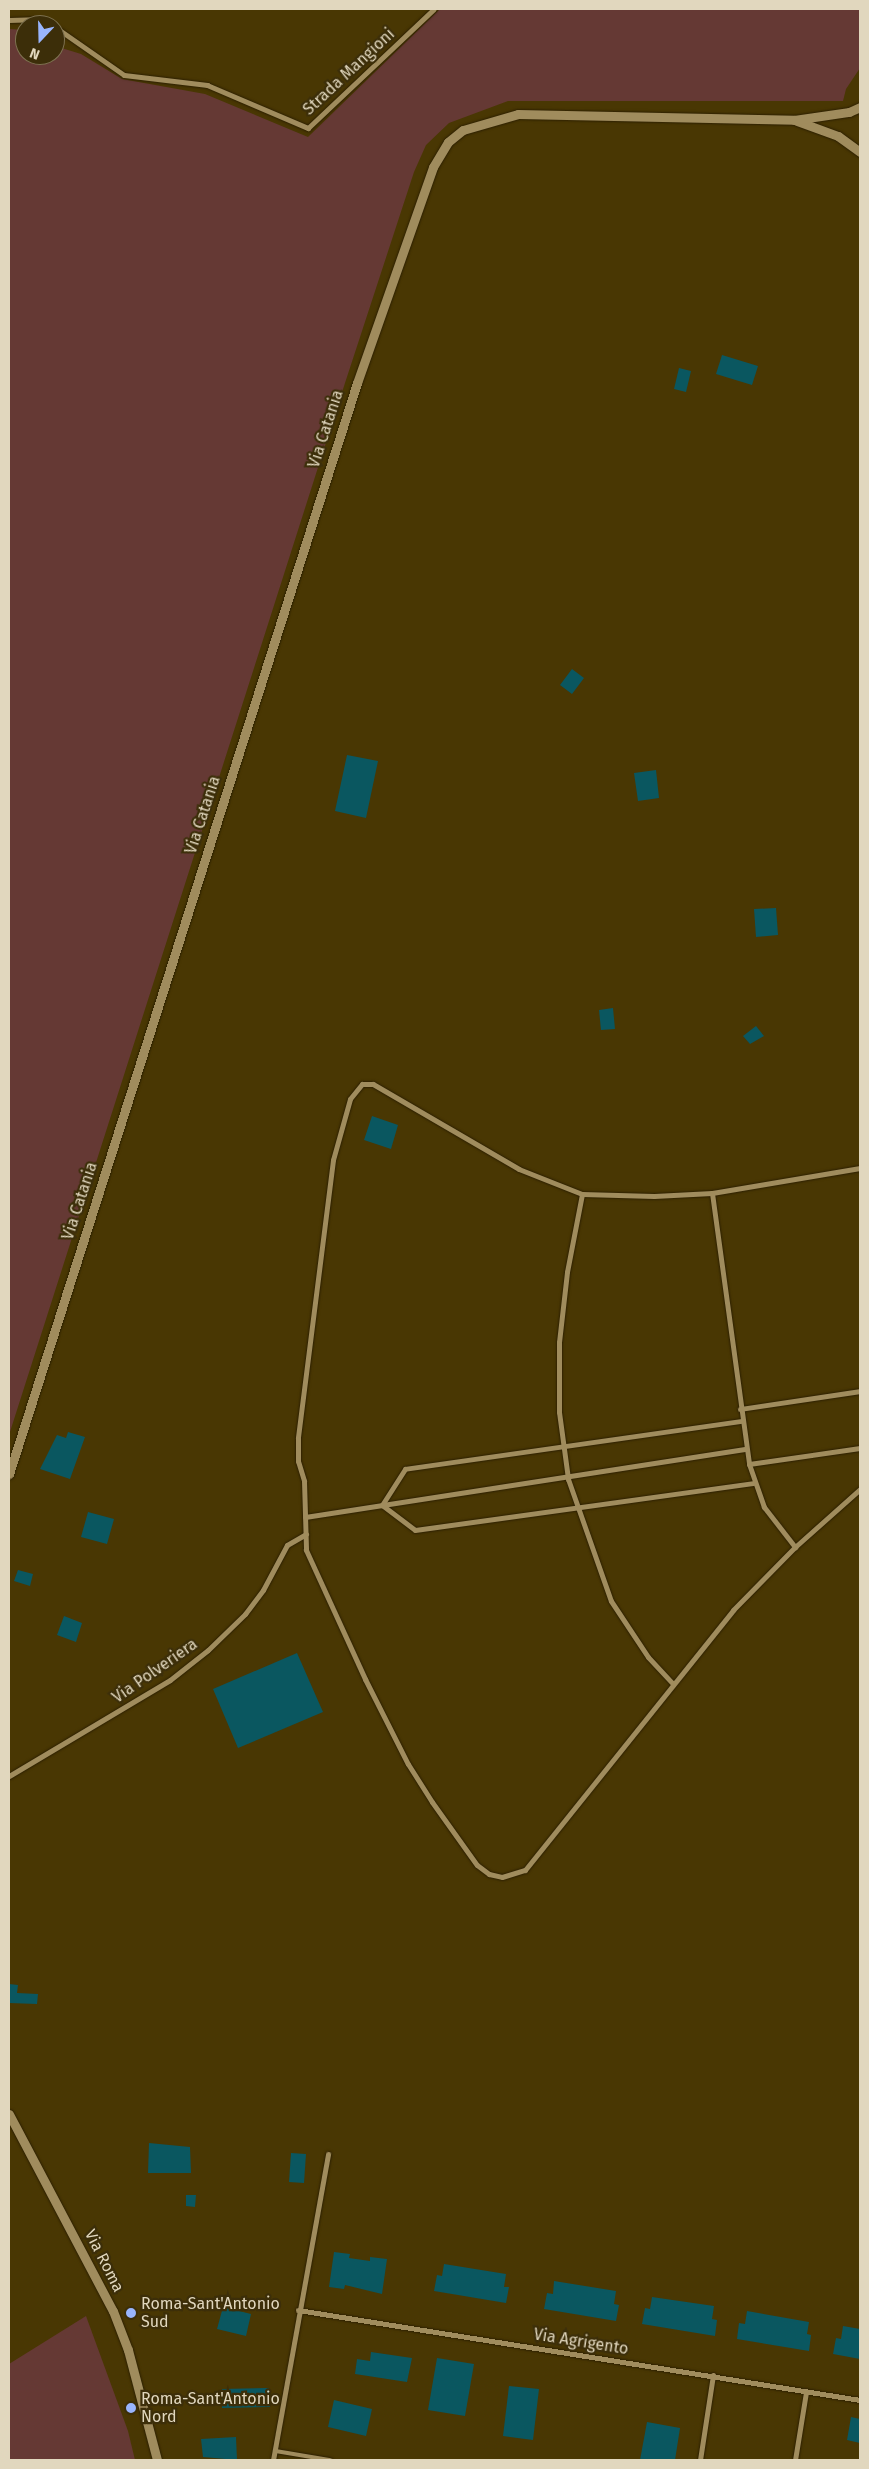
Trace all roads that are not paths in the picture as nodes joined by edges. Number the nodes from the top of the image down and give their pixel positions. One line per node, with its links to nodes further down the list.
1 (434, 9): 2 (street, Strada Mangioni)
2 (65, 35)
3 (860, 107): 4 (street)
4 (794, 120): 5 (street); 16 (street, Via Catania)
5 (860, 152)
6 (860, 1168): 7 (street)
7 (712, 1193): 8 (street); 10 (street)
8 (582, 1194): 12 (street); 22 (street)
9 (860, 1391): 10 (street)
10 (740, 1409): 11 (street)
11 (741, 1421): 12 (street); 14 (street)
12 (562, 1447): 17 (street); 20 (street)
13 (860, 1448): 15 (street)
14 (745, 1449): 15 (street); 17 (street)
15 (749, 1464): 18 (street)
16 (9, 1474)
17 (568, 1478): 20 (street); 21 (street)
18 (753, 1482): 21 (street); 24 (street)
19 (860, 1489): 24 (street)
20 (382, 1505): 21 (street); 22 (street)
21 (577, 1507): 25 (street)
22 (305, 1517): 23 (street)
23 (306, 1534): 25 (street); 26 (street, Via Polveriera)
24 (795, 1547): 25 (street)
25 (672, 1683)
26 (9, 1776)
27 (9, 2114): 34 (street, Via Roma)
28 (328, 2154): 29 (street)
29 (298, 2310): 30 (street, Via Agrigento); 33 (street)
30 (713, 2375): 31 (street, Via Agrigento); 37 (street)
31 (806, 2392): 32 (street, Via Agrigento); 38 (street)
32 (860, 2400)
33 (276, 2451): 35 (street); 36 (lane)
34 (157, 2460)
35 (272, 2460)
36 (330, 2460)
37 (700, 2460)
38 (795, 2460)

